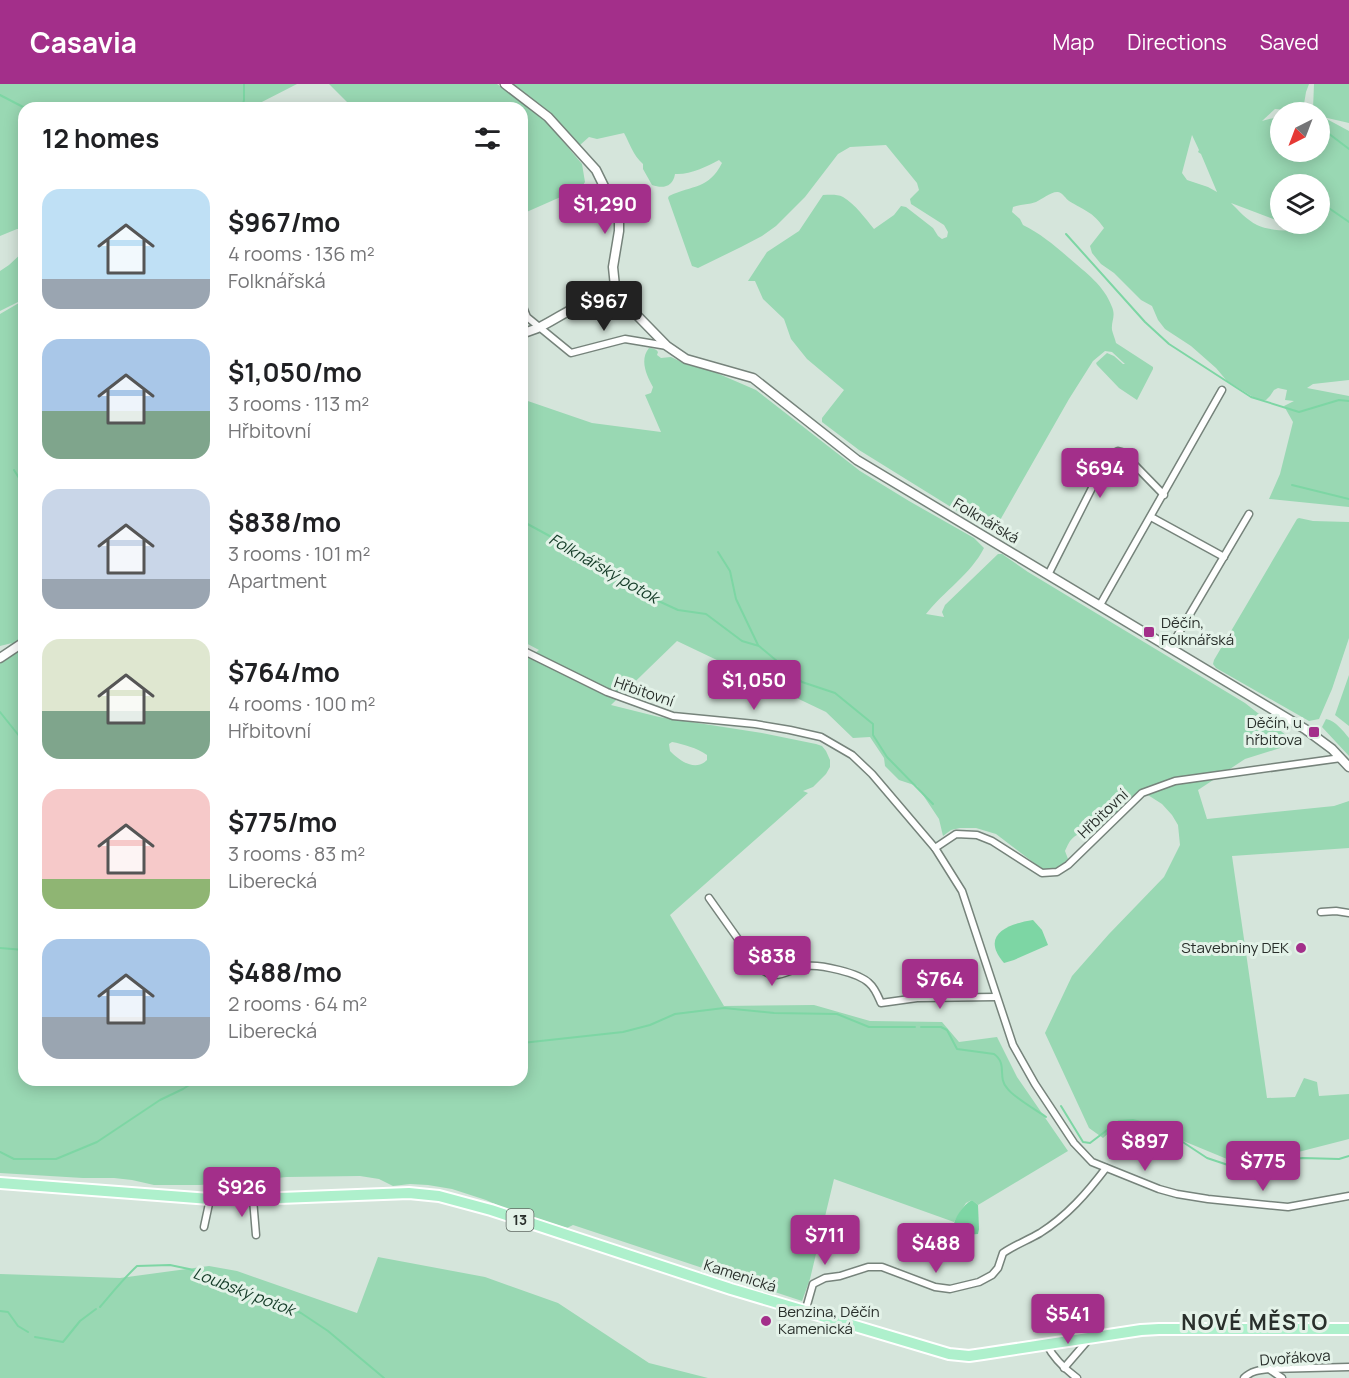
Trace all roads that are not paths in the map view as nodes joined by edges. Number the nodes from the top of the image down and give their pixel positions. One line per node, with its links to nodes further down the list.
1 (505, 84): 2 (street)
2 (616, 296): 4 (street); 6 (street, Folknářská)
3 (528, 318): 4 (street)
4 (540, 327): 5 (street); 6 (street)
5 (528, 332)
6 (667, 346): 12 (street, Folknářská)
7 (1222, 390): 8 (street)
8 (1164, 495): 10 (street); 12 (street)
9 (1249, 514): 11 (street)
10 (1152, 517): 11 (street); 13 (street)
11 (1224, 556): 15 (street)
12 (1048, 575): 13 (street, Folknářská)
13 (1100, 606): 15 (street, Folknářská)
14 (18, 646): 17 (street)
15 (1170, 648): 18 (street, Folknářská)
16 (528, 653): 20 (street, Hřbitovní)
17 (0, 658)
18 (1341, 758): 19 (street, Folknářská); 20 (street, Hřbitovní)
19 (1349, 767)
20 (935, 848): 24 (street, Hřbitovní)
21 (709, 898): 24 (street)
22 (1321, 912): 23 (street)
23 (1349, 914)
24 (996, 997): 25 (street, Hřbitovní)
25 (1106, 1168): 27 (street, Hřbitovní); 32 (street)
26 (0, 1183): 28 (main road, 13)
27 (1349, 1196)
28 (210, 1199): 29 (main road, 13); 30 (street)
29 (253, 1199): 31 (street); 32 (main road, Kamenická / 13)
30 (204, 1227)
31 (256, 1235)
32 (805, 1312): 35 (main road, Kamenická / 13)
33 (1349, 1329): 34 (main road, Kamenická / 13)
34 (1090, 1338): 35 (main road, Kamenická / 13); 37 (street)
35 (1047, 1345): 37 (street)
36 (1349, 1367): 38 (street, Dvořákova)
37 (1064, 1368): 39 (street)
38 (1269, 1369): 40 (street, Dvořákova); 41 (street)
39 (1077, 1378)
40 (1244, 1378)
41 (1282, 1378)

